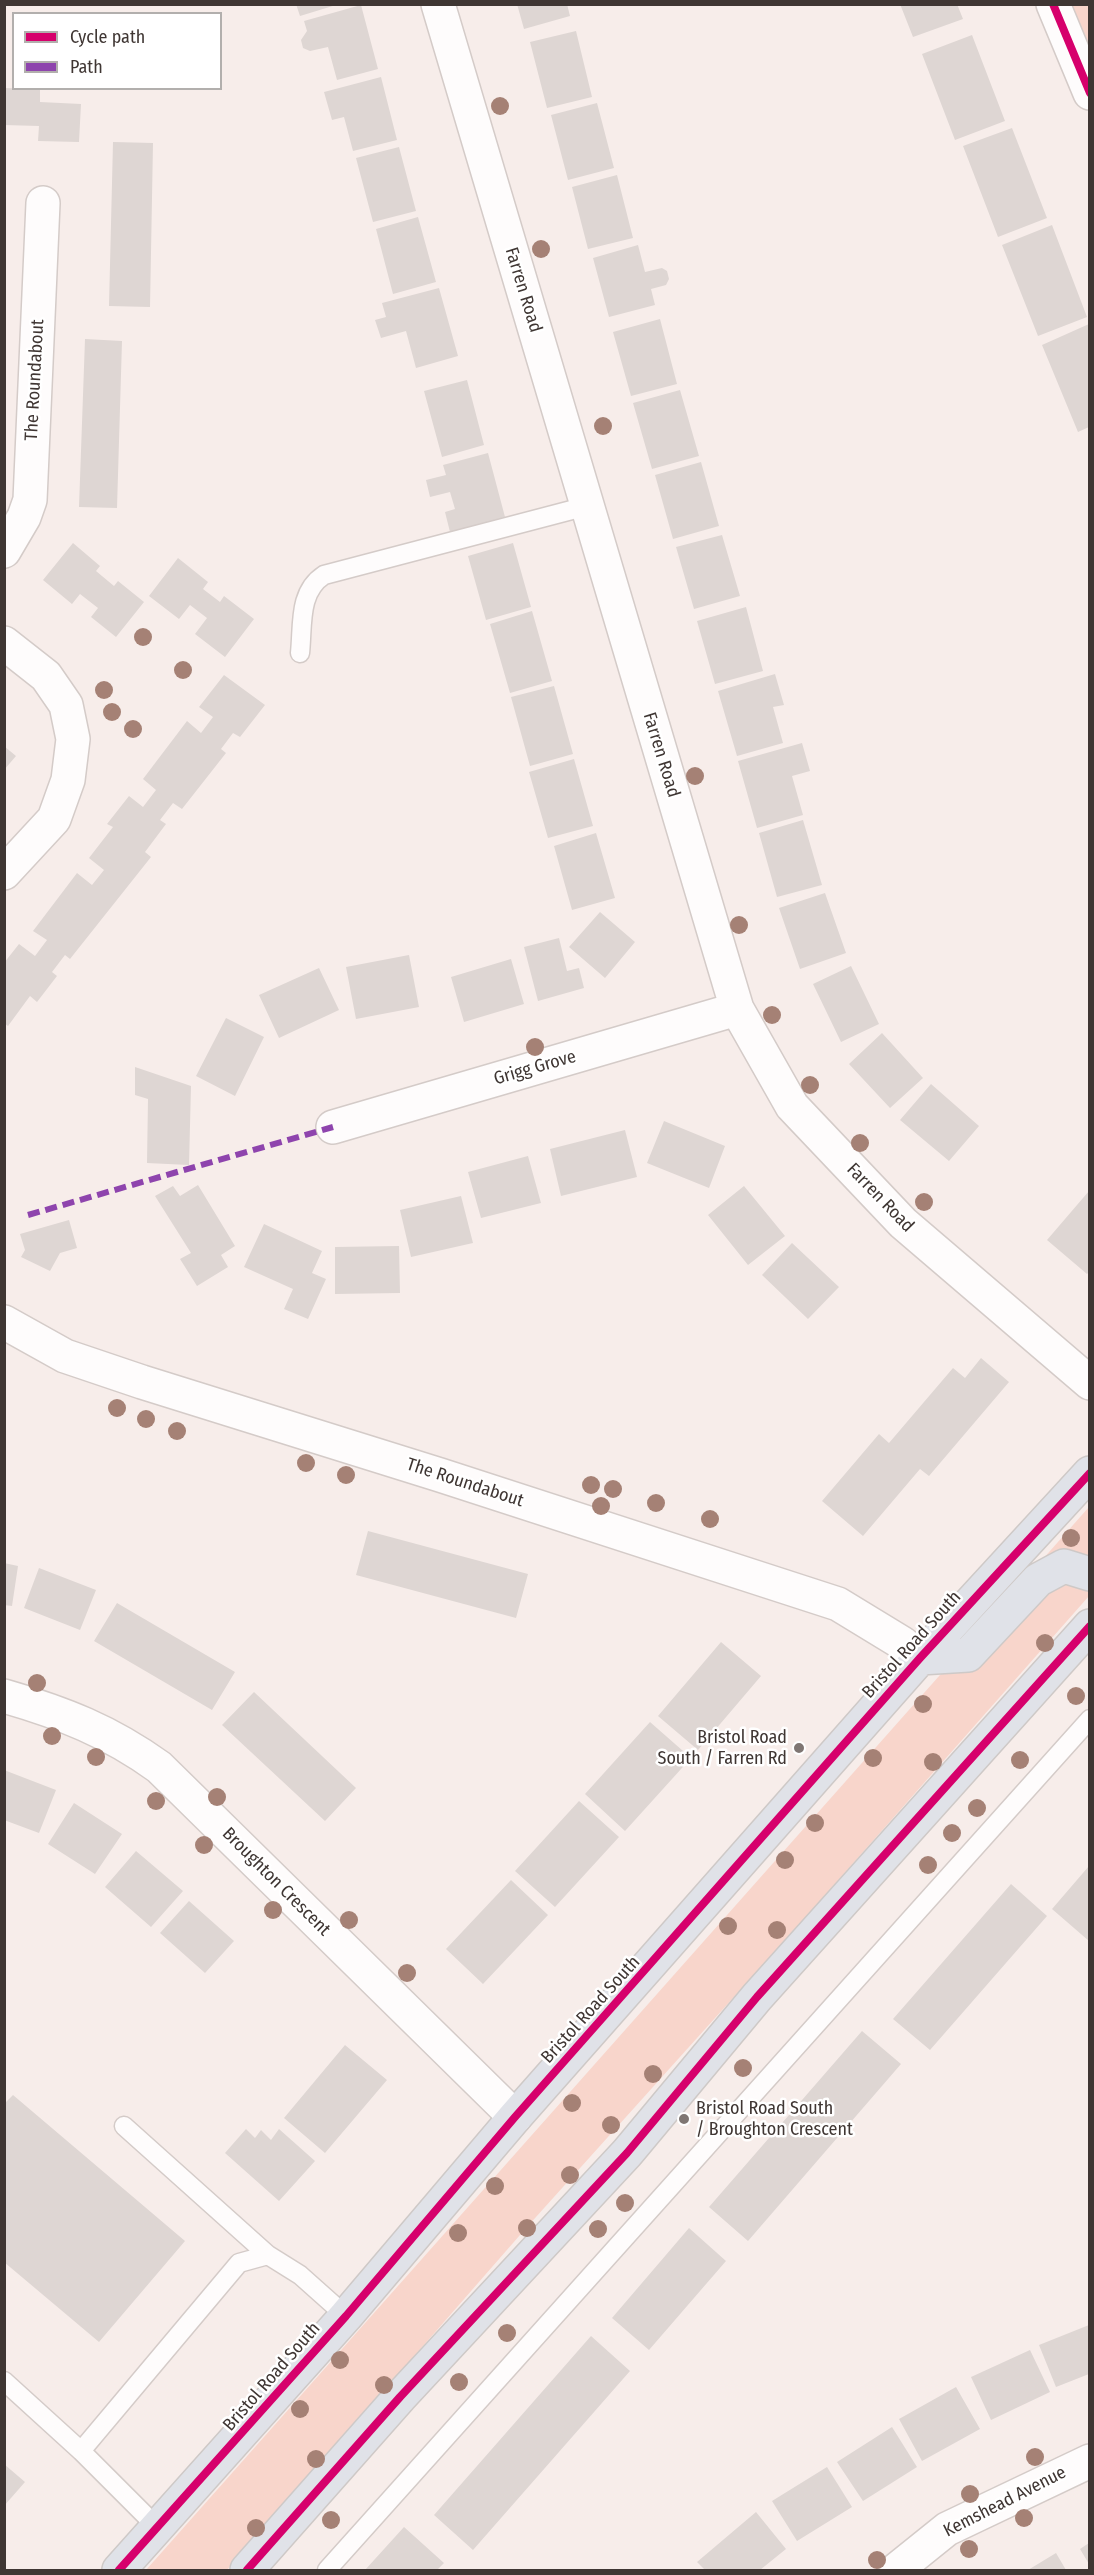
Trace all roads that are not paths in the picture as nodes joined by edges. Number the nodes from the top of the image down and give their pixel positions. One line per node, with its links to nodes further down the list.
1 (438, 4): 5 (street, Farren Road)
2 (1053, 4): 3 (street)
3 (1089, 93)
4 (43, 203): 6 (street, The Roundabout)
5 (587, 506): 8 (lane); 10 (street, Farren Road)
6 (4, 551)
7 (4, 643): 9 (street)
8 (300, 653)
9 (4, 873)
10 (737, 1009): 11 (street, Grigg Grove); 13 (street, Farren Road)
11 (333, 1127)
12 (4, 1322): 17 (street, The Roundabout)
13 (1089, 1383)
14 (1089, 1473): 17 (highway, Bristol Road South)
15 (1089, 1574): 17 (highway)
16 (1089, 1626): 29 (highway)
17 (920, 1658): 20 (highway, Bristol Road South)
18 (4, 1696): 20 (street, Broughton Crescent)
19 (1089, 1719): 30 (lane)
20 (515, 2117): 23 (highway, Bristol Road South)
21 (124, 2126): 22 (lane)
22 (268, 2255): 23 (lane); 25 (lane)
23 (346, 2316): 27 (highway, Bristol Road South)
24 (4, 2381): 25 (lane)
25 (81, 2451): 27 (lane)
26 (1089, 2461): 31 (street, Kemshead Avenue)
27 (158, 2528): 28 (highway, Bristol Road South)
28 (119, 2571)
29 (247, 2571)
30 (327, 2571)
31 (896, 2571)

